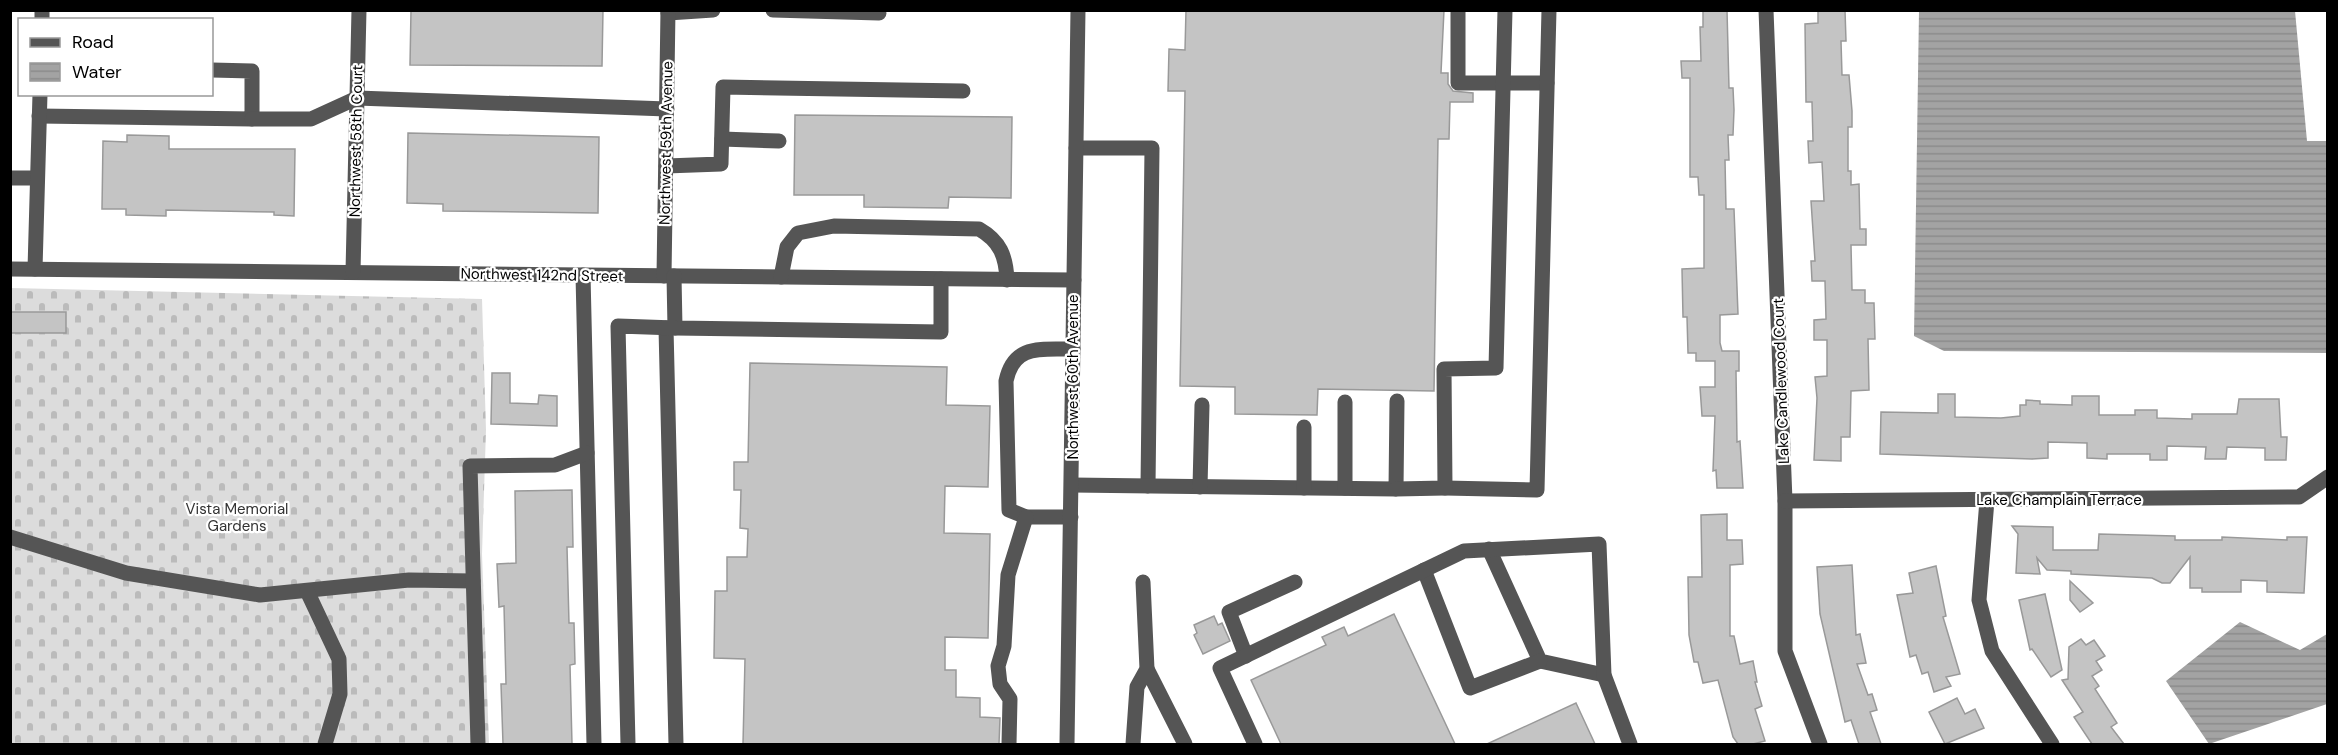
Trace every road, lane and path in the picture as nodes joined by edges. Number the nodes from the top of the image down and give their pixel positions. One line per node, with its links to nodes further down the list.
1 (359, 10): 16 (street, Northwest 58th Court)
2 (713, 10): 9 (street)
3 (773, 10): 10 (street)
4 (1078, 10): 22 (street, Northwest 60th Avenue)
5 (1458, 10): 12 (street)
6 (1505, 10): 12 (street)
7 (1549, 10): 13 (street)
8 (1766, 10): 51 (street, Lake Candlewood Court)
9 (668, 12): 17 (street, Northwest 59th Avenue)
10 (879, 13)
11 (213, 70): 19 (street)
12 (1503, 83): 13 (street); 48 (street)
13 (1547, 83): 48 (street)
14 (963, 91): 20 (street)
15 (40, 96): 18 (street)
16 (357, 98): 17 (street); 19 (street); 28 (street, Northwest 58th Court)
17 (667, 109): 23 (street, Northwest 59th Avenue)
18 (39, 116): 19 (street); 25 (street)
19 (252, 119)
20 (722, 139): 21 (street); 23 (street)
21 (779, 141)
22 (1076, 148): 34 (street, Northwest 60th Avenue); 44 (street)
23 (666, 166): 30 (street, Northwest 59th Avenue)
24 (10, 178): 25 (street)
25 (37, 178): 27 (street)
26 (10, 269): 27 (street, Northwest 142nd Street)
27 (35, 269): 28 (street, Northwest 142nd Street)
28 (353, 272): 29 (street, Northwest 142nd Street)
29 (583, 275): 30 (street, Northwest 142nd Street); 41 (street)
30 (669, 276): 31 (street, Northwest 142nd Street); 35 (street, Northwest 59th Avenue)
31 (781, 277): 32 (street, Northwest 142nd Street); 33 (street)
32 (942, 279): 33 (street, Northwest 142nd Street); 35 (street)
33 (1007, 279): 34 (street, Northwest 142nd Street)
34 (1074, 280): 36 (street, Northwest 60th Avenue)
35 (671, 328): 68 (street); 69 (street, Northwest 59th Avenue)
36 (1073, 349): 43 (street, Northwest 60th Avenue); 52 (street)
37 (1396, 401): 49 (street)
38 (1345, 402): 47 (street)
39 (1202, 405): 45 (street)
40 (1304, 427): 46 (street)
41 (587, 453): 57 (street); 67 (street)
42 (2328, 477): 50 (street, Lake Champlain Terrace)
43 (1072, 486): 44 (street); 53 (street, Northwest 60th Avenue)
44 (1148, 486): 45 (street)
45 (1200, 487): 46 (street)
46 (1304, 488): 47 (street)
47 (1345, 488): 49 (street)
48 (1445, 488): 49 (street)
49 (1396, 489)
50 (1987, 500): 51 (street, Lake Champlain Terrace); 77 (street)
51 (1785, 501): 76 (street, Lake Candlewood Court)
52 (1026, 517): 53 (street); 70 (street)
53 (1071, 517): 71 (street, Northwest 60th Avenue)
54 (10, 537): 60 (street)
55 (1489, 549): 56 (street); 62 (street); 64 (street)
56 (1424, 570): 61 (street); 62 (street)
57 (473, 581): 60 (street); 66 (street)
58 (1143, 582): 63 (street)
59 (1294, 582): 61 (street)
60 (306, 591): 65 (street)
61 (1246, 656): 74 (street)
62 (1540, 661): 64 (street)
63 (1147, 669): 72 (street); 73 (street)
64 (1604, 675): 75 (street)
65 (325, 744)
66 (478, 744)
67 (594, 744)
68 (628, 744)
69 (676, 744)
70 (1009, 744)
71 (1067, 744)
72 (1133, 744)
73 (1185, 744)
74 (1255, 744)
75 (1630, 744)
76 (1820, 744)
77 (2052, 744)

